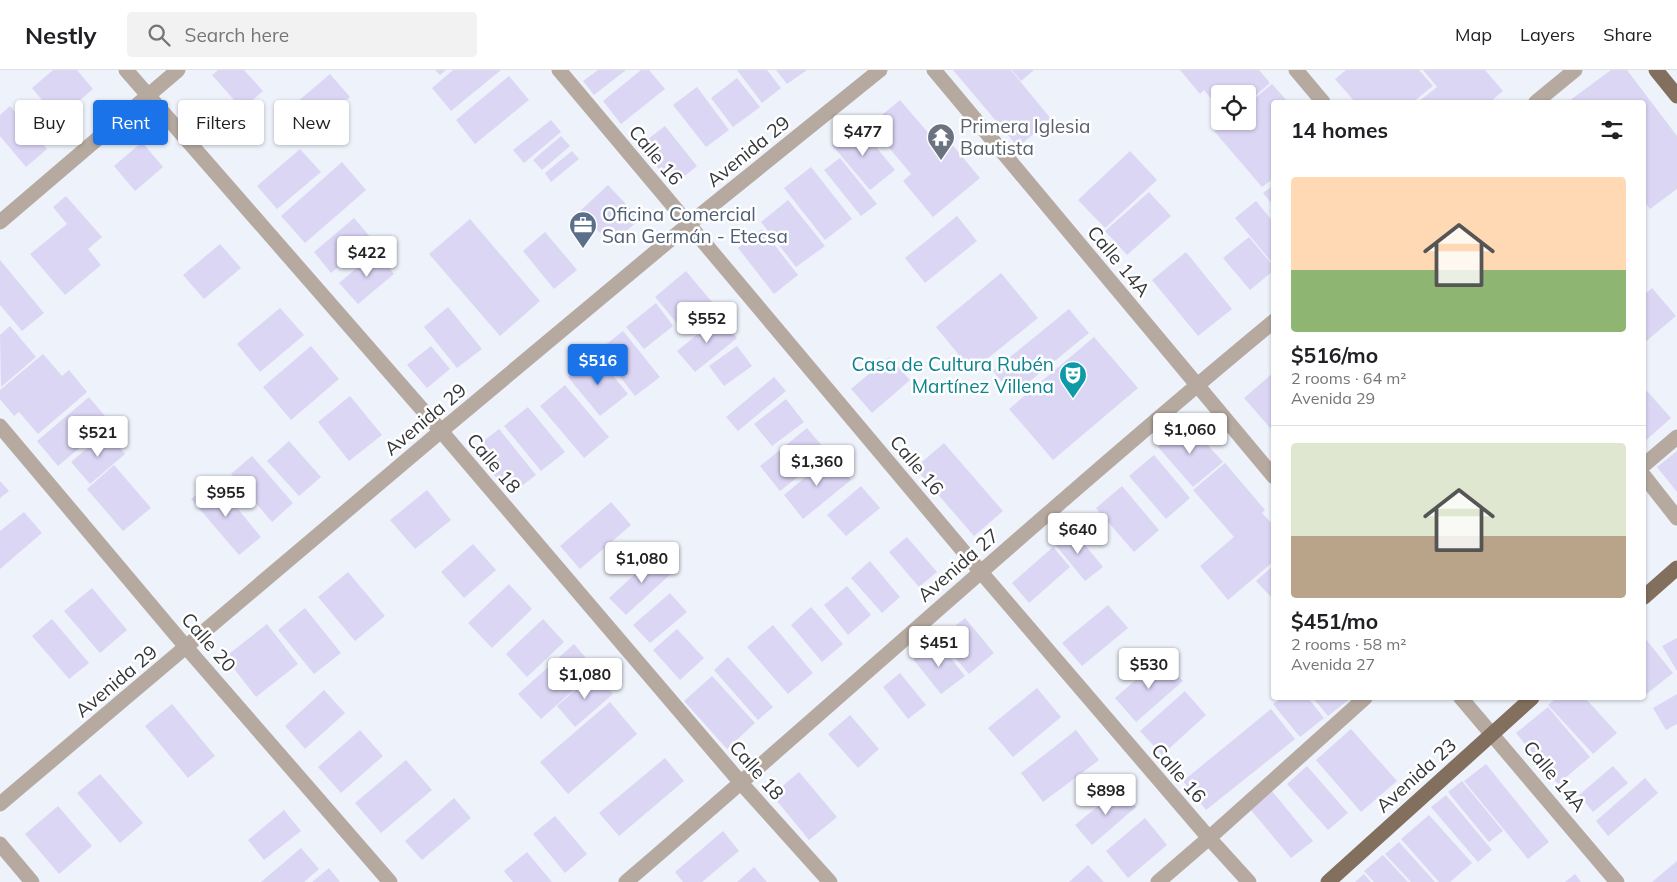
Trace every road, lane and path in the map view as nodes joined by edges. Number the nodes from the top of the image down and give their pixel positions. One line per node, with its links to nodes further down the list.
1 (126, 70): 9 (street, Calle 18)
2 (178, 70): 9 (street)
3 (559, 70): 14 (street, Calle 16)
4 (880, 70): 14 (street, Avenida 29)
5 (934, 70): 16 (street, Calle 14A)
6 (1296, 70): 11 (street)
7 (1575, 70): 12 (street)
8 (1656, 70): 10 (main road)
9 (148, 96): 13 (street); 18 (street, Calle 18)
10 (1677, 96)
11 (1321, 100)
12 (1538, 100)
13 (0, 222)
14 (689, 224): 18 (street, Avenida 29); 25 (street, Calle 16)
15 (1271, 323): 16 (street, Avenida 27)
16 (1196, 385): 21 (street, Calle 14A); 25 (street, Avenida 27)
17 (0, 426): 27 (street, Calle 20)
18 (441, 431): 27 (street, Avenida 29); 32 (street, Calle 18)
19 (1677, 437): 20 (street)
20 (1646, 462)
21 (1271, 474)
22 (1646, 479): 23 (street)
23 (1677, 518)
24 (1677, 568): 26 (main road)
25 (980, 571): 32 (street, Avenida 27); 34 (street, Calle 16)
26 (1646, 595)
27 (186, 647): 33 (street, Avenida 29); 37 (street, Calle 20)
28 (1363, 700): 34 (street)
29 (1463, 700): 31 (street, Calle 14A)
30 (1530, 700): 31 (main road, Avenida 23)
31 (1492, 733): 42 (main road, Avenida 23); 43 (street, Calle 14A)
32 (741, 784): 38 (street, Avenida 27); 39 (street, Calle 18)
33 (0, 804)
34 (1209, 838): 40 (street); 41 (street, Calle 16)
35 (0, 844): 36 (street)
36 (32, 882)
37 (390, 882)
38 (626, 882)
39 (830, 882)
40 (1158, 882)
41 (1248, 882)
42 (1328, 882)
43 (1617, 882)

